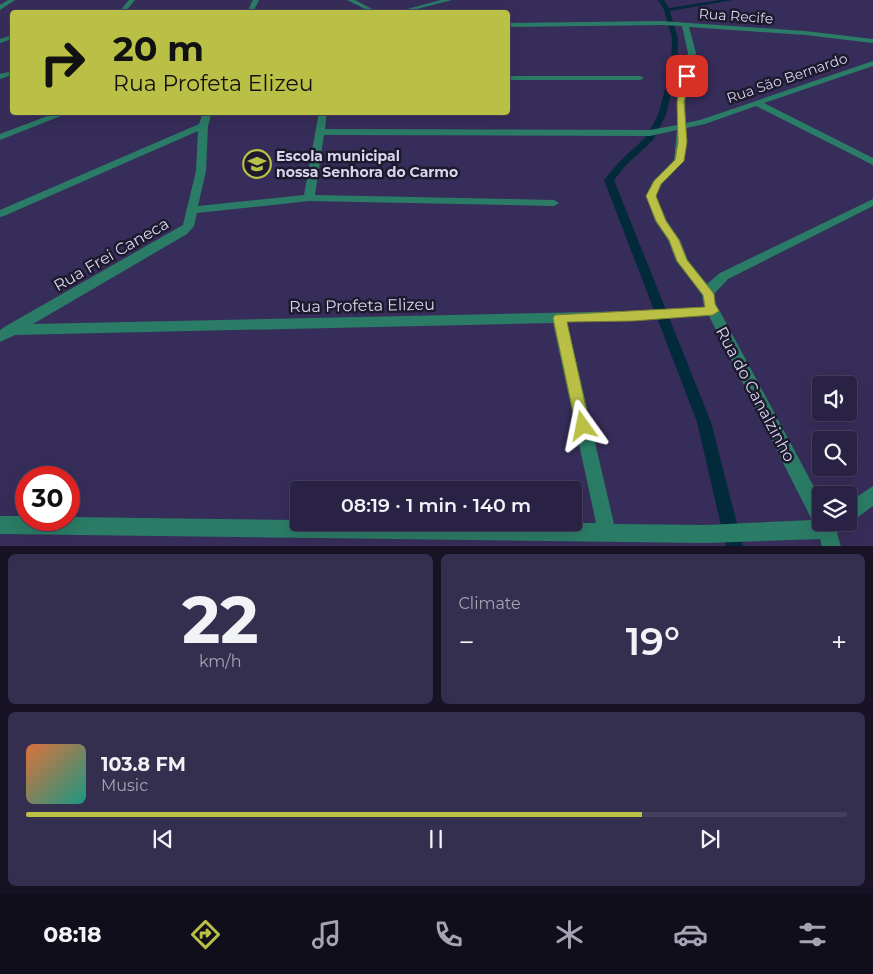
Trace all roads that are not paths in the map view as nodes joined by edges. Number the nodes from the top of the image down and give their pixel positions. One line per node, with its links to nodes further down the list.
1 (12, 0): 5 (street)
2 (132, 0): 6 (street)
3 (350, 0): 7 (street)
4 (449, 0): 8 (street)
5 (0, 8)
6 (124, 10)
7 (371, 10)
8 (407, 10)
9 (682, 24): 10 (street, Rua Recife); 11 (street, Rua Recife); 20 (street, Rua do Canalzinho)
10 (510, 25)
11 (873, 40)
12 (873, 63): 15 (street, Rua São Bernardo)
13 (510, 78): 14 (street)
14 (640, 78)
15 (757, 103): 20 (street, Rua São Bernardo); 23 (street)
16 (59, 115): 22 (street)
17 (207, 115): 19 (street, Rua Frei Caneca)
18 (323, 115): 21 (street)
19 (203, 126): 27 (street, Rua Frei Caneca); 28 (street)
20 (677, 128): 21 (street, Rua São Bernardo); 29 (street, Rua do Canalzinho)
21 (320, 132): 24 (street)
22 (0, 137)
23 (873, 162)
24 (309, 198): 26 (street); 27 (street)
25 (873, 202): 29 (street)
26 (554, 203)
27 (191, 210): 32 (street, Rua Frei Caneca)
28 (0, 214)
29 (708, 294): 30 (street, Rua do Canalzinho)
30 (713, 311): 31 (street, Rua Profeta Elizeu); 34 (street, Rua do Canalzinho)
31 (559, 318): 32 (street, Rua Profeta Elizeu); 38 (street)
32 (6, 334)
33 (873, 495): 35 (street)
34 (812, 498)
35 (857, 507)
36 (0, 525): 38 (street)
37 (812, 529): 38 (street)
38 (607, 533)

